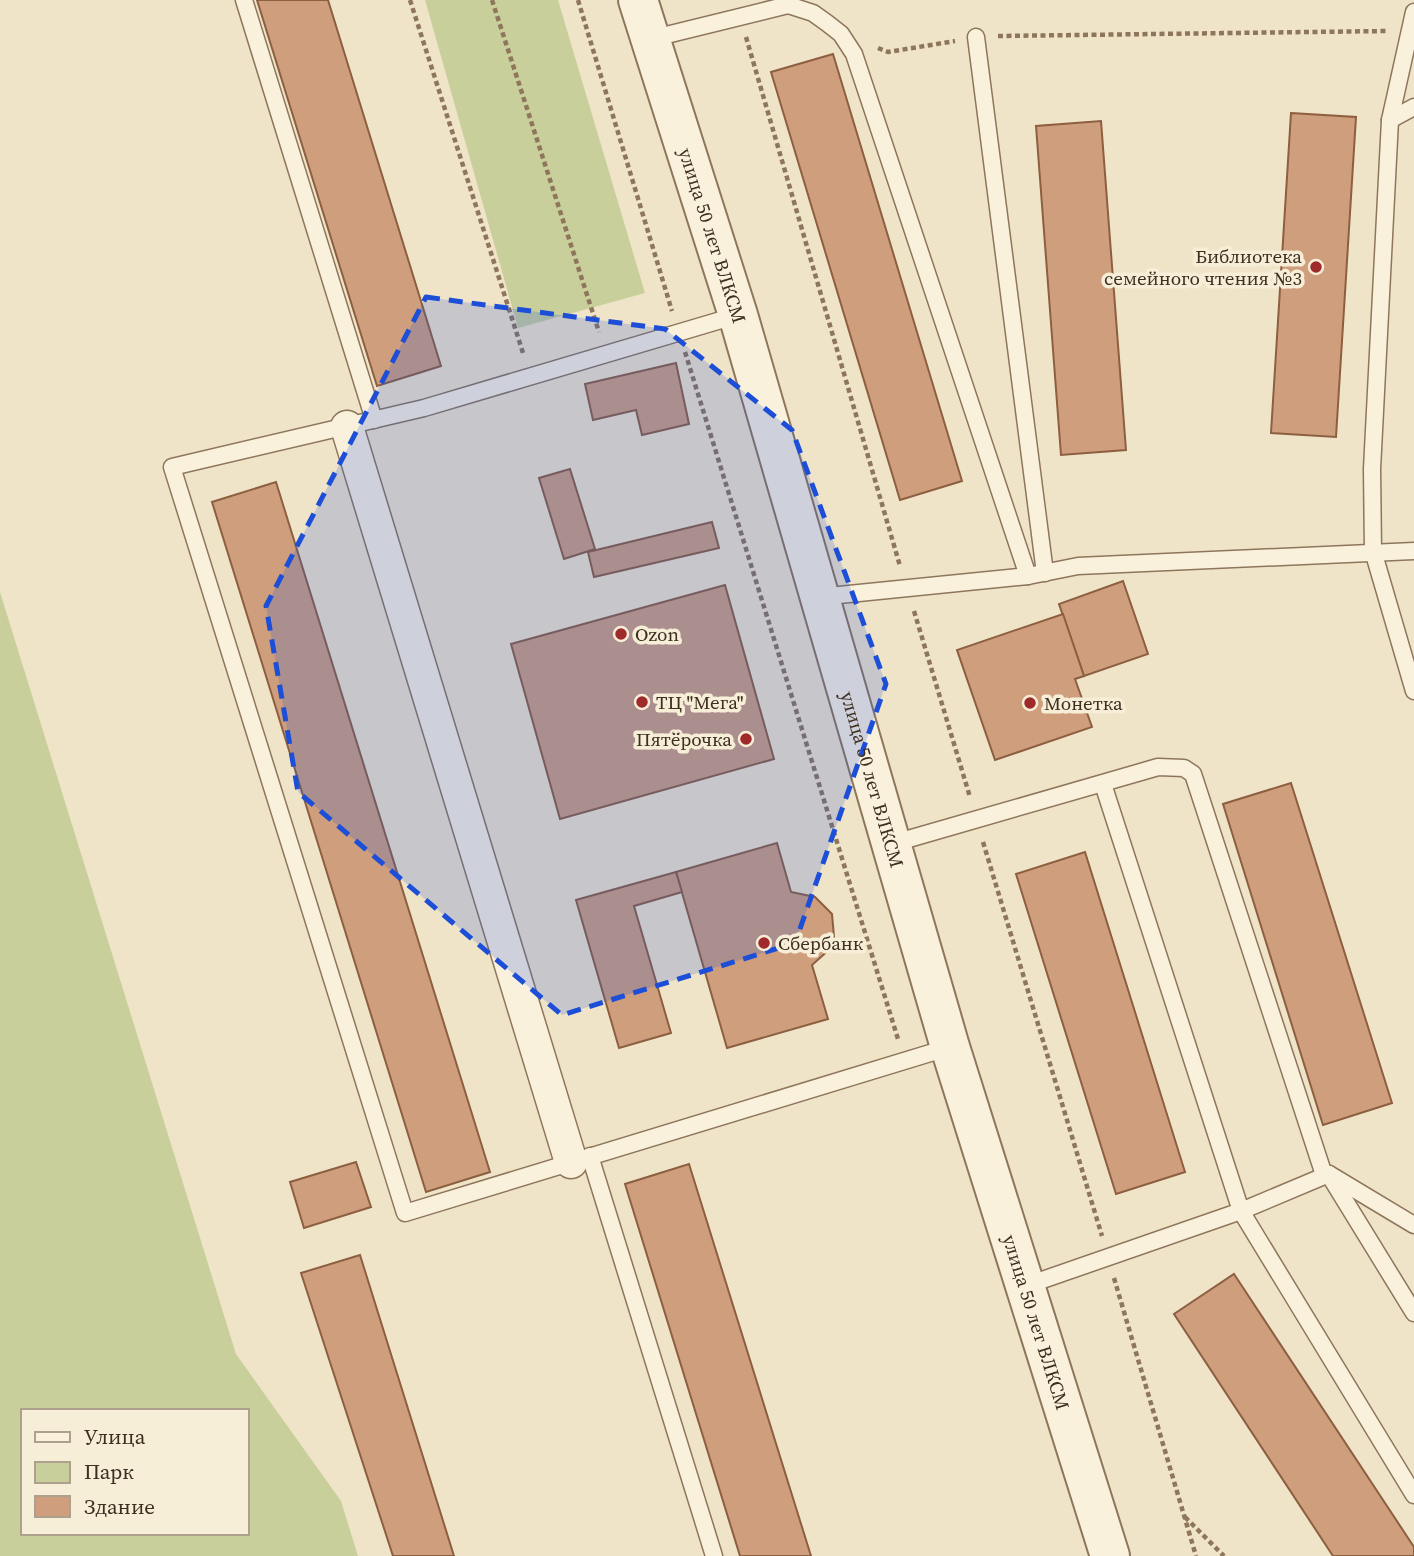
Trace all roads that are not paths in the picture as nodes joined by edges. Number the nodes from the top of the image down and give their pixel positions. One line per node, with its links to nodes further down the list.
1 (244, 0): 9 (lane)
2 (638, 0): 5 (street, улица 50 лет ВЛКСМ)
3 (1414, 12): 7 (lane)
4 (976, 37): 13 (lane)
5 (650, 39): 8 (street, улица 50 лет ВЛКСМ); 14 (lane)
6 (1414, 107): 7 (lane)
7 (1390, 120): 11 (lane)
8 (738, 315): 9 (lane); 15 (street, улица 50 лет ВЛКСМ)
9 (361, 424): 20 (street); 20 (lane)
10 (1414, 533): 12 (lane)
11 (1373, 551): 12 (lane); 13 (lane); 16 (lane)
12 (1413, 551)
13 (1045, 573): 14 (lane)
14 (1028, 576): 15 (lane)
15 (819, 597): 18 (street, улица 50 лет ВЛКСМ)
16 (1414, 691)
17 (1103, 784): 18 (lane); 21 (lane); 22 (lane)
18 (891, 844): 19 (street, улица 50 лет ВЛКСМ)
19 (950, 1047): 20 (lane); 24 (street, улица 50 лет ВЛКСМ)
20 (580, 1159): 27 (lane)
21 (1329, 1174): 22 (lane); 23 (lane); 25 (lane)
22 (1241, 1211): 24 (lane); 26 (lane)
23 (1414, 1224)
24 (1025, 1286): 28 (street, улица 50 лет ВЛКСМ)
25 (1414, 1313)
26 (1414, 1495)
27 (714, 1556)
28 (1110, 1556)

